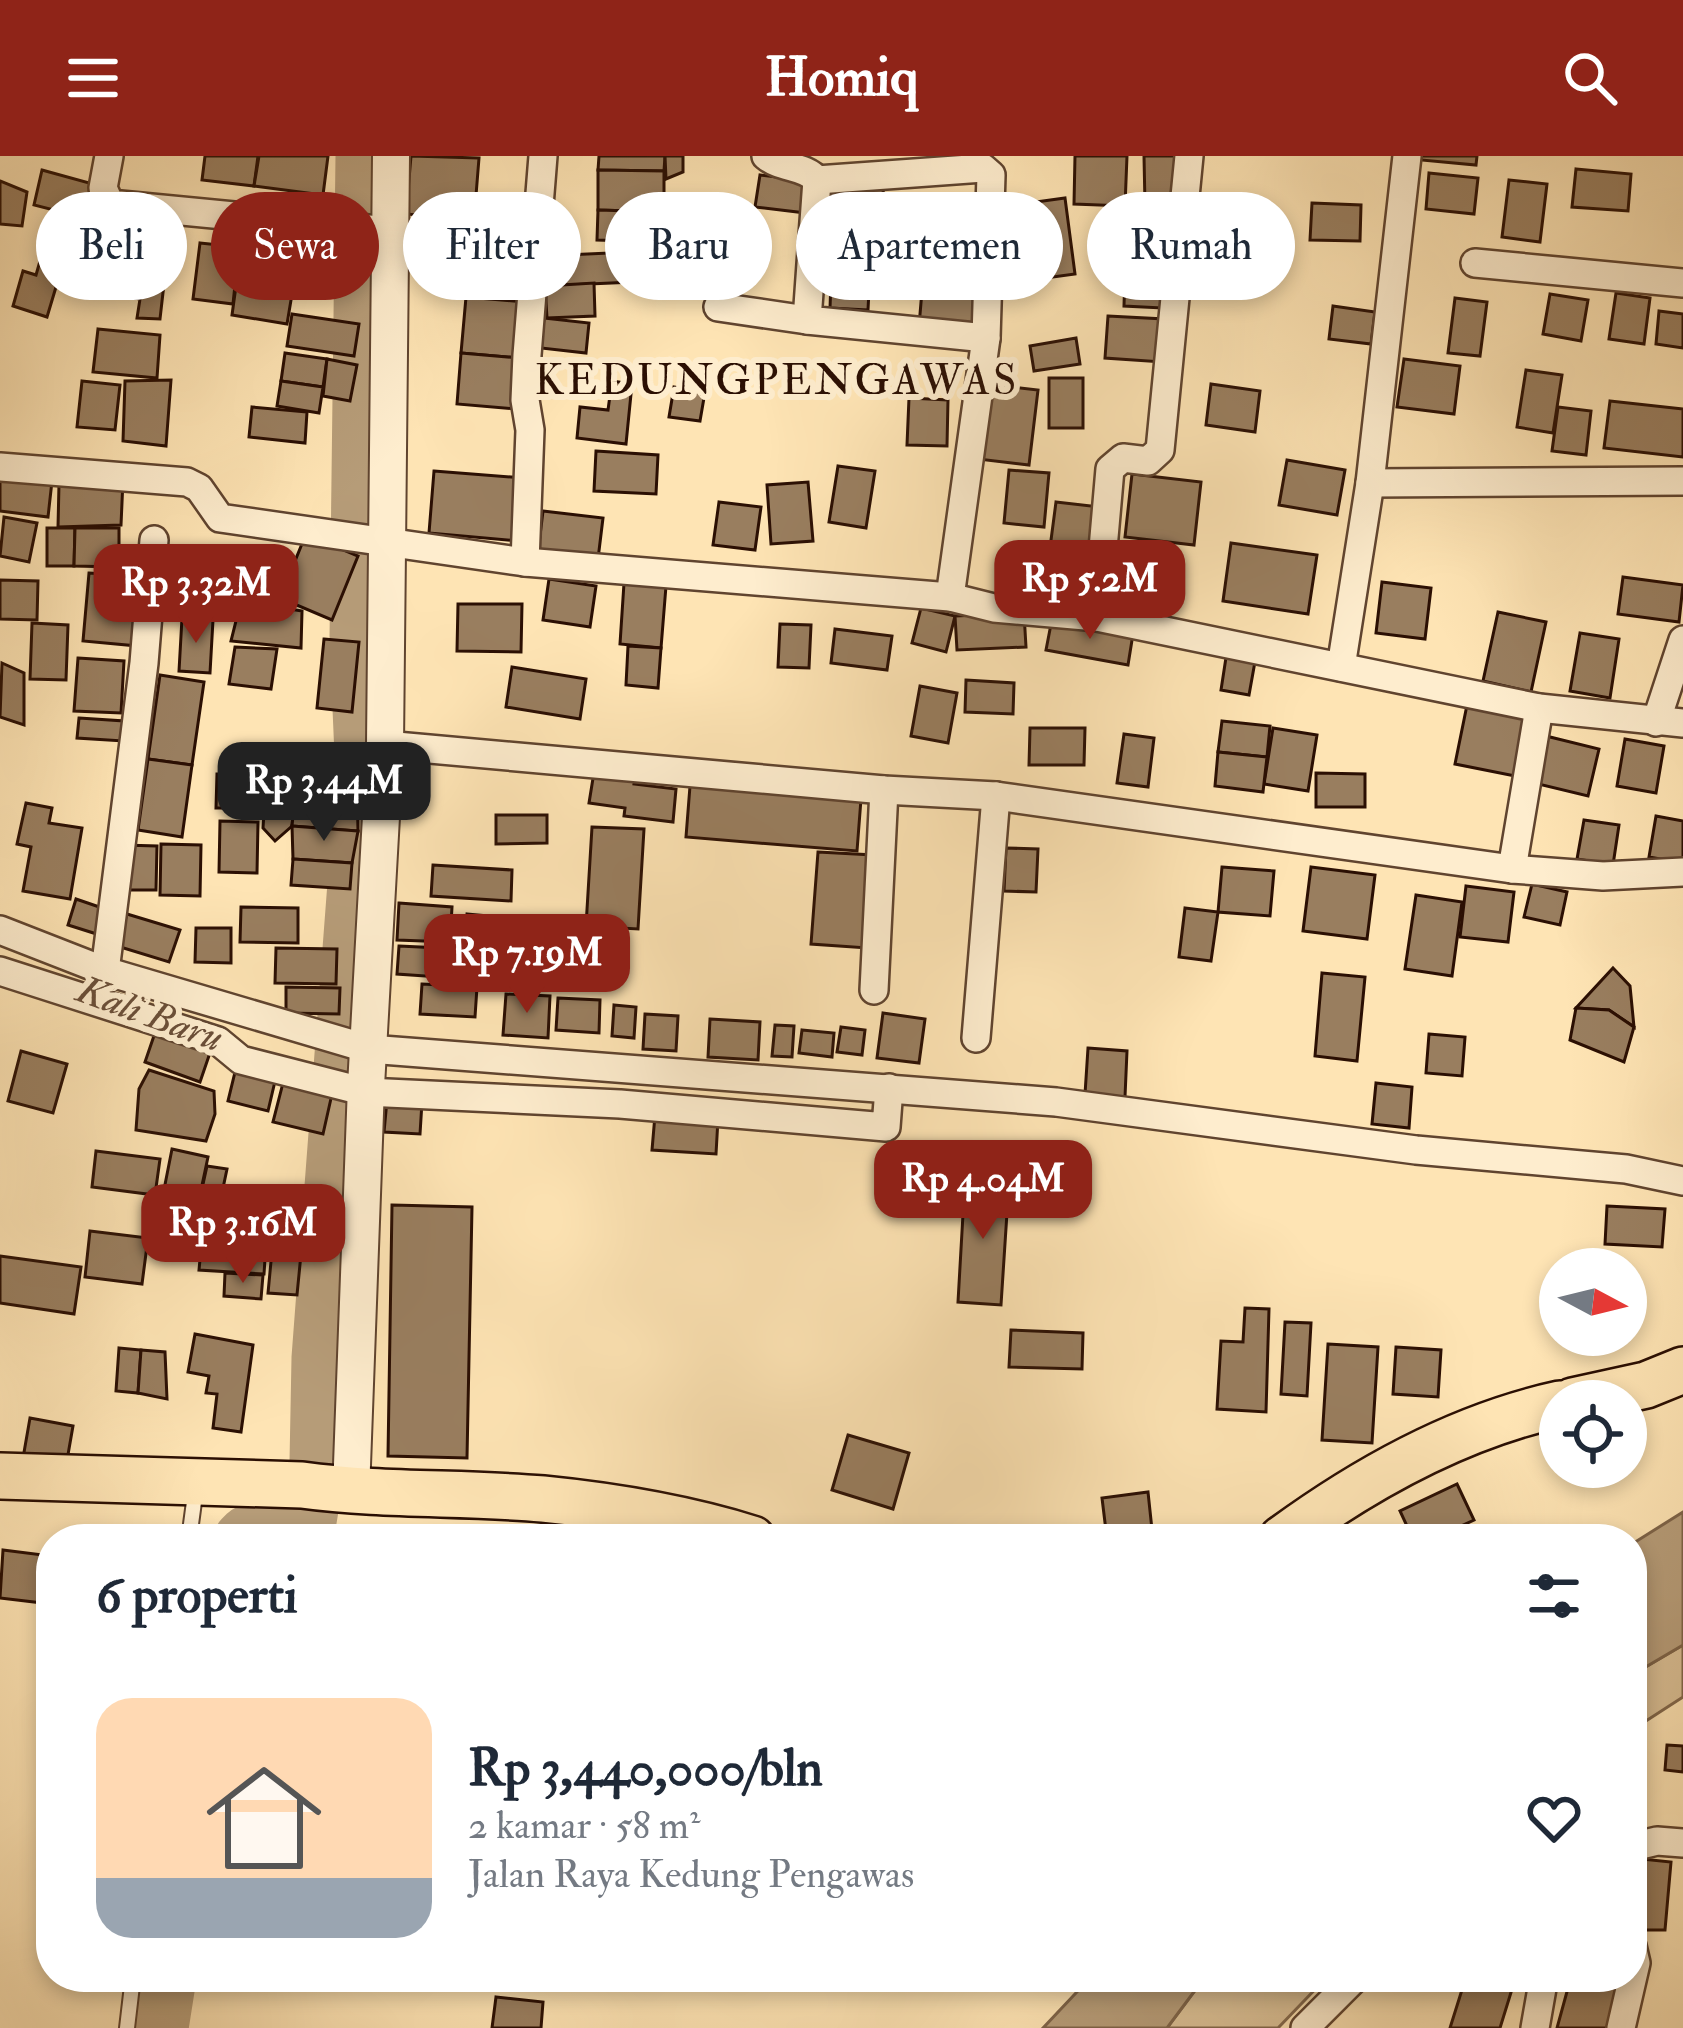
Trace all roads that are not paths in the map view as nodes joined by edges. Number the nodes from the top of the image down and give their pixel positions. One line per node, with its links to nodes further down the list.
1 (109, 156): 9 (street)
2 (392, 156): 8 (street)
3 (543, 156): 21 (street)
4 (766, 156): 7 (street)
5 (1189, 156): 23 (street)
6 (1406, 156): 18 (street)
7 (818, 180): 14 (street); 15 (street)
8 (379, 197)
9 (211, 213)
10 (1475, 263): 11 (street)
11 (1683, 283)
12 (368, 300): 19 (street)
13 (718, 307): 14 (street)
14 (807, 320): 15 (street)
15 (986, 338): 22 (street)
16 (0, 467): 19 (street)
17 (1683, 482): 18 (street)
18 (1370, 483): 25 (street)
19 (366, 538): 21 (street); 28 (street)
20 (154, 540): 35 (street)
21 (525, 562): 22 (street)
22 (950, 597): 23 (street)
23 (1096, 617): 25 (street)
24 (1683, 640): 27 (street)
25 (1341, 667): 26 (street)
26 (1540, 708): 27 (street); 31 (street)
27 (1670, 723)
28 (386, 745): 29 (street); 38 (street)
29 (884, 790): 30 (street); 36 (street)
30 (996, 796): 31 (street); 37 (street)
31 (1512, 869): 32 (street)
32 (1683, 872)
33 (0, 930): 35 (street)
34 (0, 971): 38 (street)
35 (105, 971): 38 (street)
36 (874, 990)
37 (976, 1038)
38 (359, 1062): 39 (street); 39 (street); 47 (street)
39 (622, 1086): 40 (street); 40 (street)
40 (888, 1100): 41 (street)
41 (1683, 1181)
42 (1683, 1370): 43 (main road)
43 (1647, 1385)
44 (1539, 1411): 50 (main road)
45 (0, 1476): 46 (main road)
46 (196, 1482): 47 (main road); 48 (lane)
47 (351, 1492): 49 (main road)
48 (191, 1524)
49 (693, 1524)
50 (1302, 1524)
51 (1647, 1843): 52 (street)
52 (1683, 1843)
53 (131, 1992): 57 (lane)
54 (1341, 1992): 58 (street)
55 (1541, 1992): 59 (street)
56 (1629, 1992): 60 (street)
57 (127, 2028)
58 (1305, 2028)
59 (1535, 2028)
60 (1621, 2028)

